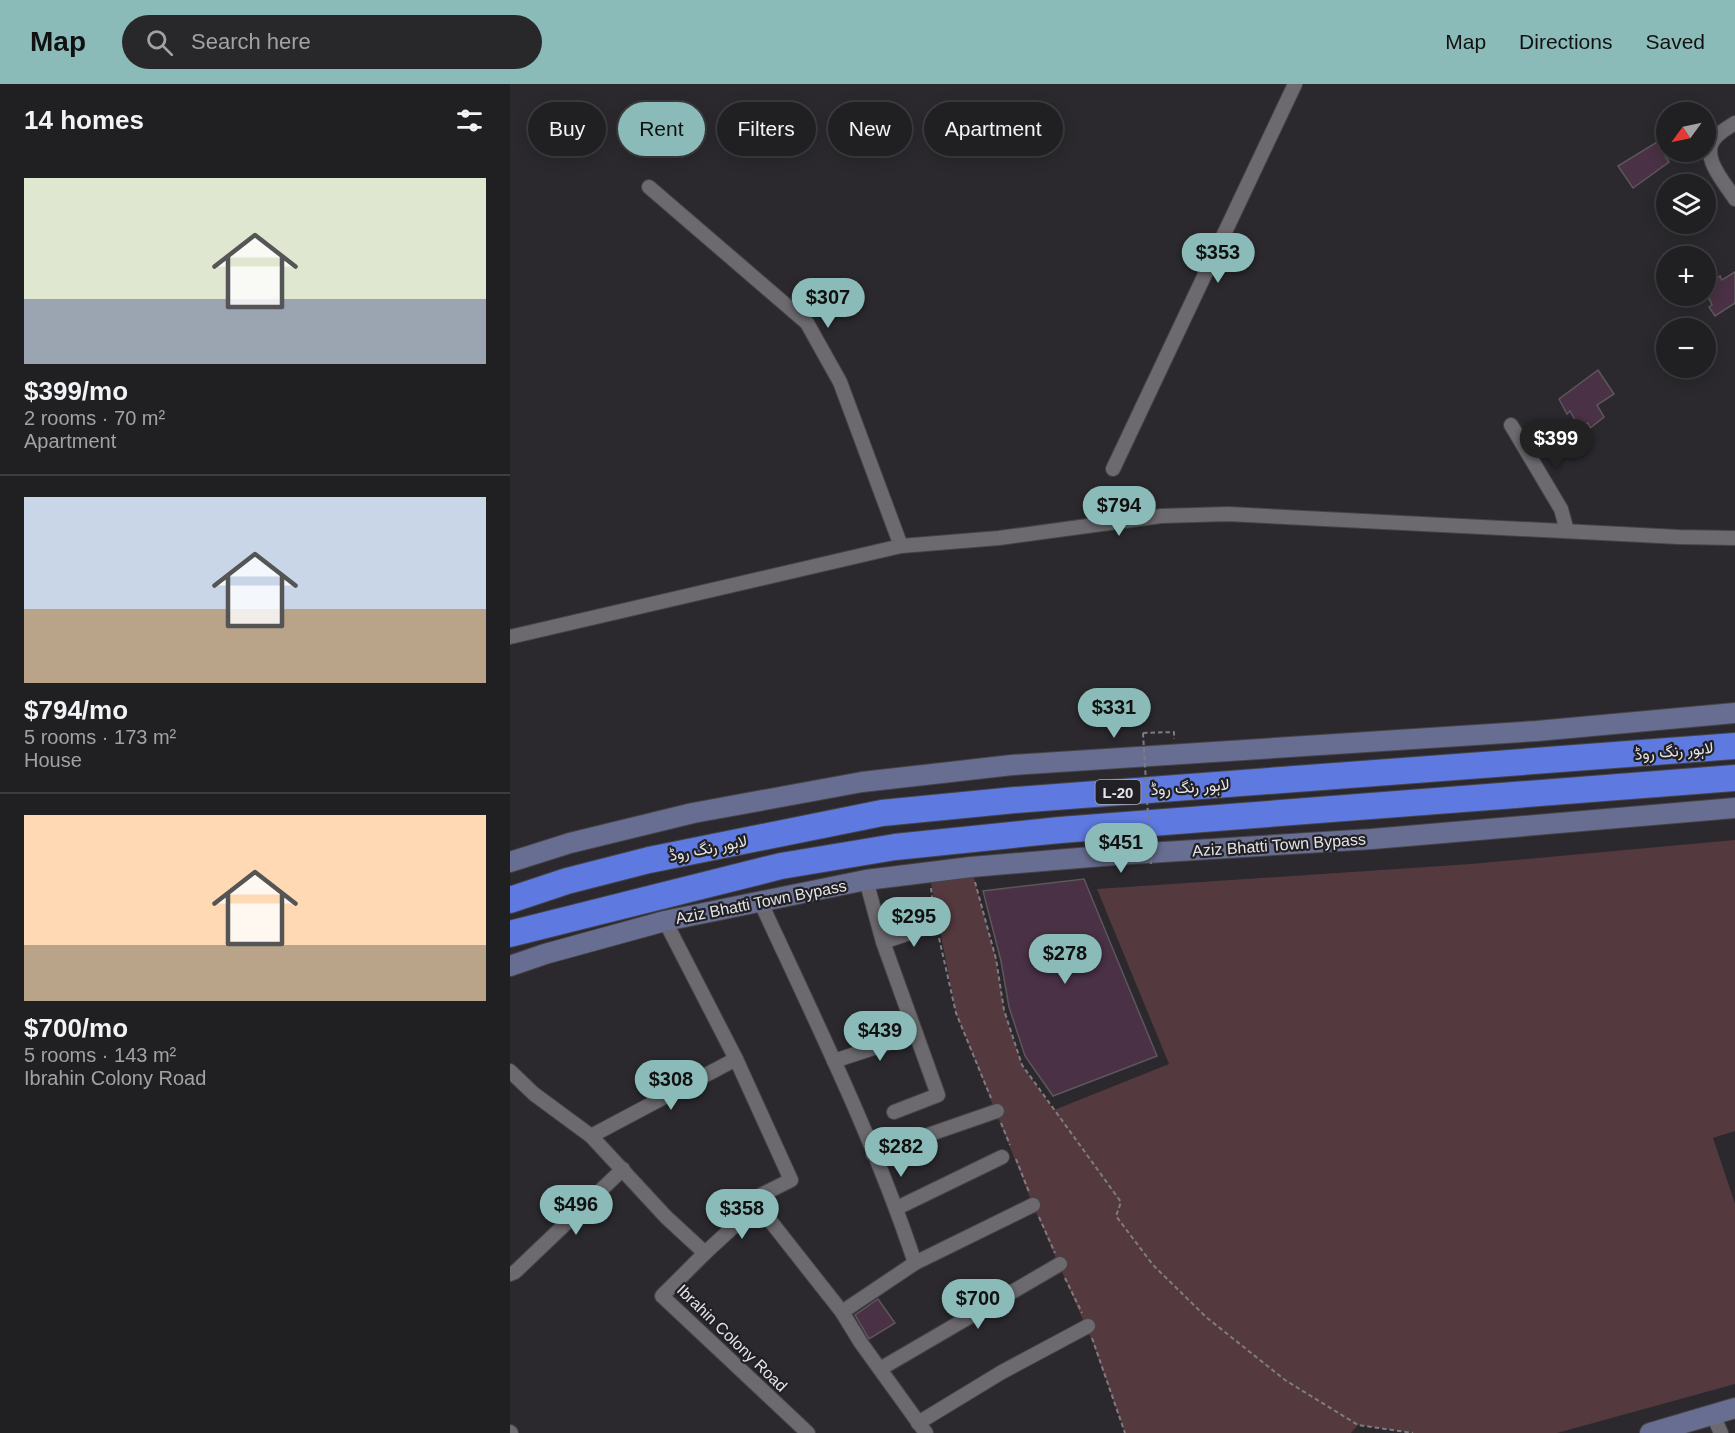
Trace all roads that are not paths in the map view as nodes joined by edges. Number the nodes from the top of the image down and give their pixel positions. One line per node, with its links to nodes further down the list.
1 (1294, 84): 6 (street)
2 (1735, 123): 4 (street)
3 (649, 187): 9 (street)
4 (1735, 199)
5 (1510, 425): 7 (street)
6 (1113, 469)
7 (1567, 531): 8 (street); 9 (street)
8 (1735, 538)
9 (901, 546): 10 (street)
10 (510, 637)
11 (1735, 713): 15 (street)
12 (1735, 746): 17 (highway, لاہور رنگ روڈ / L-20)
13 (1735, 778): 21 (highway, لاہور رنگ روڈ / L-20)
14 (1735, 808): 16 (street, Aziz Bhatti Town Bypass)
15 (510, 862)
16 (866, 880): 18 (street, Aziz Bhatti Town Bypass); 22 (street)
17 (510, 900)
18 (760, 901): 19 (street, Aziz Bhatti Town Bypass); 26 (street)
19 (664, 921): 23 (street, Aziz Bhatti Town Bypass); 25 (street)
20 (936, 924): 22 (street)
21 (510, 934)
22 (883, 942): 24 (street)
23 (510, 966)
24 (916, 1034): 26 (street); 29 (street)
25 (736, 1059): 30 (street); 34 (street)
26 (834, 1061): 32 (street)
27 (510, 1071): 30 (street)
28 (996, 1111): 32 (street)
29 (894, 1112)
30 (591, 1136): 33 (street)
31 (1009, 1153): 36 (street)
32 (873, 1154): 36 (street)
33 (623, 1169): 37 (street); 40 (street)
34 (758, 1204): 37 (street); 41 (street)
35 (1033, 1205): 38 (street)
36 (897, 1208): 38 (street)
37 (705, 1253): 47 (street, Ibrahin Colony Road)
38 (915, 1263): 41 (street)
39 (1060, 1264): 43 (street)
40 (510, 1274)
41 (842, 1312): 43 (street)
42 (1088, 1326): 46 (street)
43 (880, 1370): 46 (street)
44 (1735, 1408): 45 (street)
45 (1713, 1414): 48 (street); 49 (street)
46 (922, 1428)
47 (808, 1433)
48 (1650, 1433)
49 (1721, 1433)

